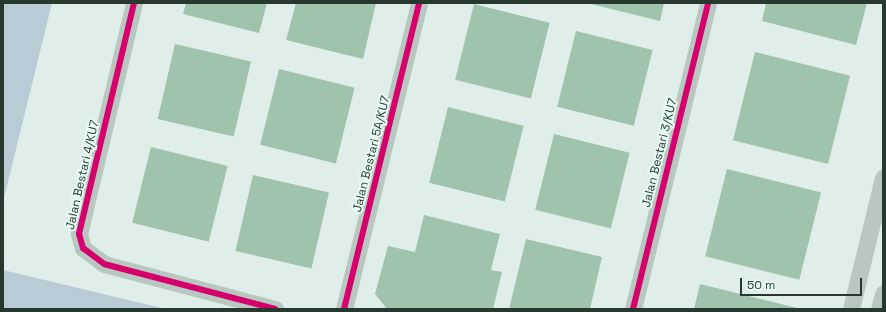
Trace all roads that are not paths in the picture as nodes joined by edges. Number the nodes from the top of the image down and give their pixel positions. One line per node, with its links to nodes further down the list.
1 (134, 3): 6 (street, Jalan Bestari 4/KU7)
2 (419, 3): 7 (street, Jalan Bestari 5A/KU7)
3 (708, 3): 8 (street, Jalan Bestari 3/KU7)
4 (883, 178): 9 (street)
5 (883, 294): 10 (street)
6 (275, 309)
7 (344, 309)
8 (633, 309)
9 (851, 309)
10 (880, 309)

